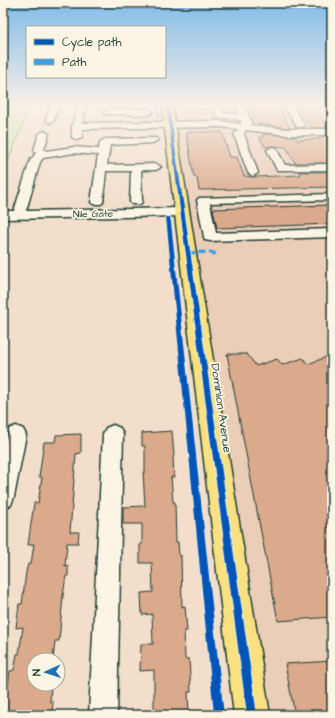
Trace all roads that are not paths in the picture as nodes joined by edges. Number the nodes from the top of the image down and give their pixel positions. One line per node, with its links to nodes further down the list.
1 (43, 138): 9 (street)
2 (76, 138): 6 (street)
3 (118, 138): 8 (street)
4 (174, 138): 18 (main road, Dominion Avenue)
5 (240, 138): 14 (street)
6 (74, 150): 8 (street); 9 (street)
7 (272, 150): 12 (street)
8 (104, 152): 13 (street)
9 (43, 154): 20 (street)
10 (136, 167): 11 (street); 13 (street); 17 (street)
11 (156, 167)
12 (332, 167)
13 (103, 168): 16 (street)
14 (253, 173)
15 (332, 197): 21 (street)
16 (97, 202)
17 (136, 202)
18 (182, 212): 20 (street, Nile Gate); 26 (main road, Dominion Avenue)
19 (3, 215): 20 (street, Nile Gate)
20 (19, 215)
21 (332, 233)
22 (113, 434): 25 (street)
23 (16, 435): 24 (street)
24 (3, 497)
25 (103, 715)
26 (252, 715)

